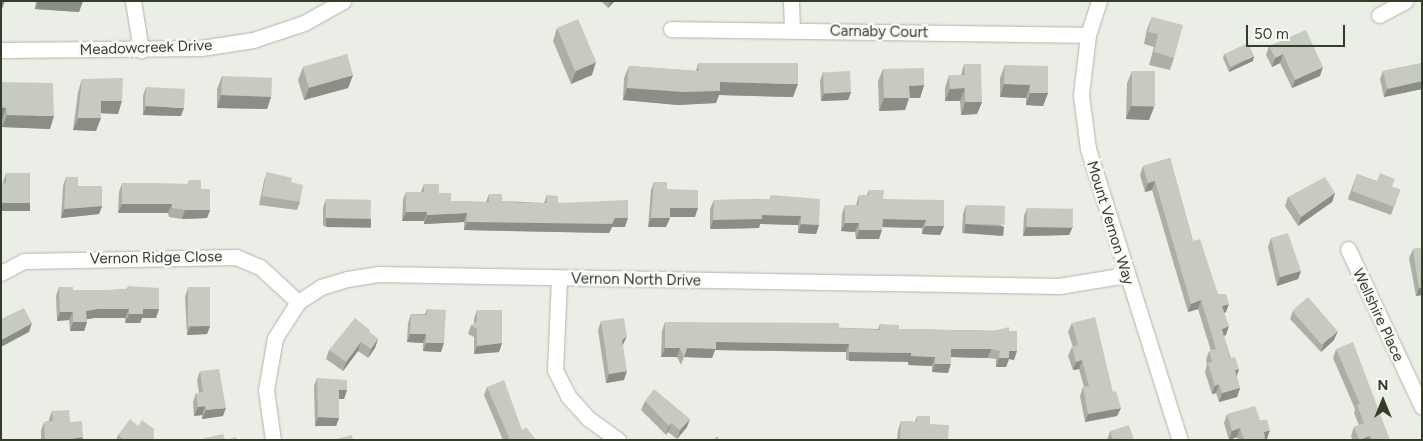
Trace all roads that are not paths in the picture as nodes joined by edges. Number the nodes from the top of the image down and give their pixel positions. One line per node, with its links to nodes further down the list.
1 (133, 1): 11 (street)
2 (343, 1): 11 (street, Meadowcreek Drive)
3 (791, 1): 8 (street)
4 (1099, 1): 9 (street, Mount Vernon Way)
5 (1405, 1): 6 (street)
6 (1378, 15)
7 (671, 29): 8 (street, Carnaby Court)
8 (792, 31): 9 (street, Carnaby Court)
9 (1088, 35): 14 (street, Mount Vernon Way)
10 (1, 50): 11 (street, Meadowcreek Drive)
11 (141, 50)
12 (1348, 249): 17 (street, Wellshire Place)
13 (1, 273): 16 (street, Vernon Ridge Close)
14 (1126, 275): 15 (street, Vernon North Drive); 20 (street, Mount Vernon Way)
15 (560, 279): 16 (street, Vernon North Drive); 19 (street)
16 (298, 302): 18 (street, Vernon North Drive)
17 (1422, 408)
18 (273, 440)
19 (618, 440)
20 (1180, 440)

